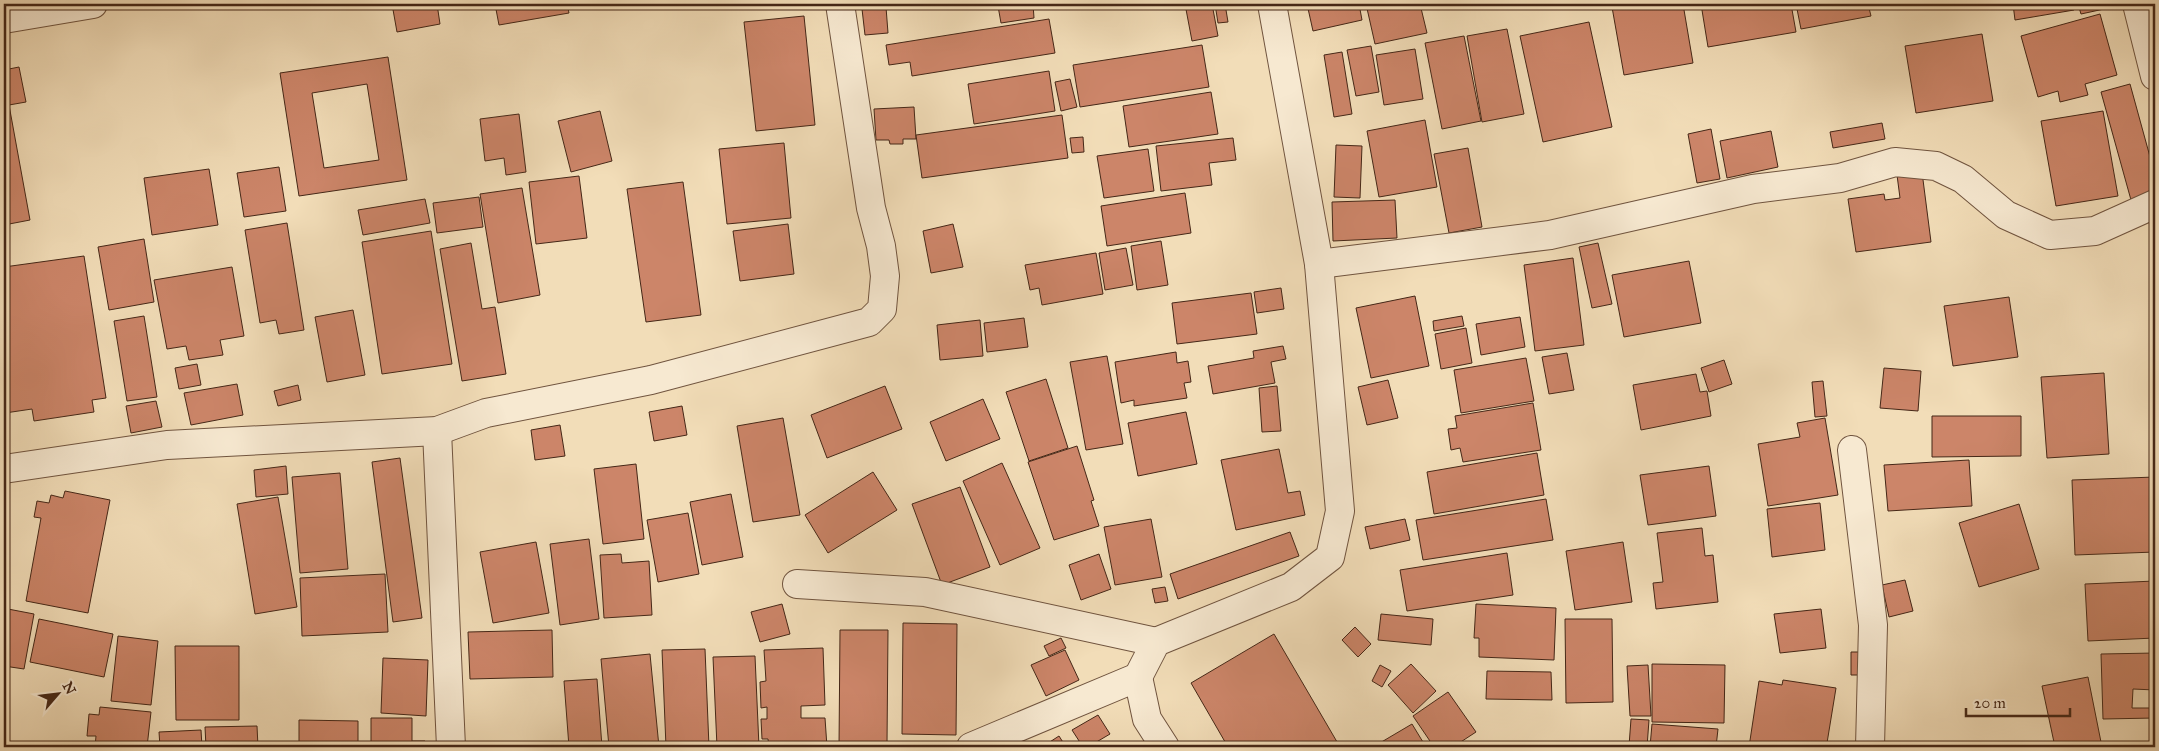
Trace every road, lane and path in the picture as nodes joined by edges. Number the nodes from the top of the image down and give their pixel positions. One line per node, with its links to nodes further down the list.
1 (93, 4): 5 (street)
2 (840, 4): 9 (street)
3 (1272, 4): 8 (street)
4 (2137, 4): 6 (street)
5 (4, 16)
6 (2155, 76)
7 (2155, 204): 8 (street)
8 (1319, 264): 13 (street)
9 (437, 431): 11 (street); 15 (street)
10 (1852, 450): 18 (street)
11 (4, 469)
12 (797, 584): 13 (street)
13 (1156, 642): 14 (street)
14 (1138, 677): 16 (street); 17 (street)
15 (451, 747)
16 (971, 747)
17 (1165, 747)
18 (1870, 747)

